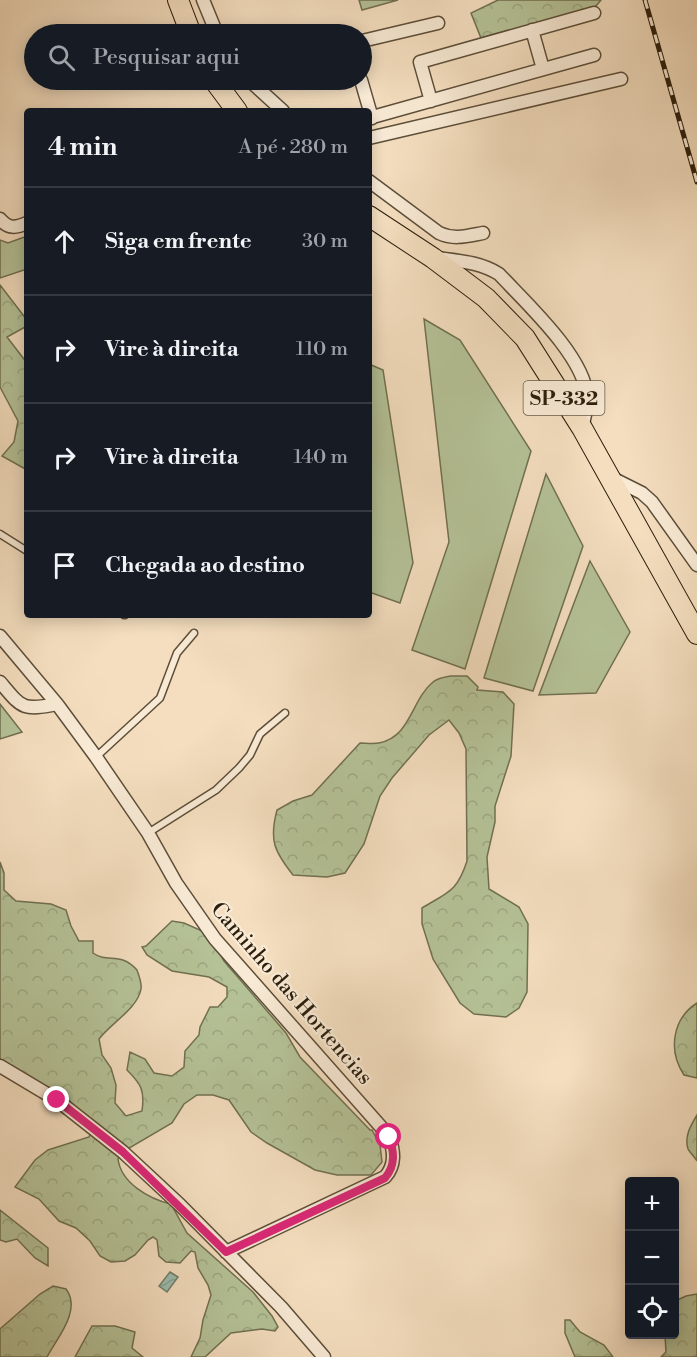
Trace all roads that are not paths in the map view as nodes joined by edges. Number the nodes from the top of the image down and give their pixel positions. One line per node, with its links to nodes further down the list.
1 (178, 0): 5 (main road)
2 (203, 0): 6 (street)
3 (594, 13): 7 (street)
4 (438, 23): 8 (street)
5 (187, 24)
6 (213, 24)
7 (531, 30): 10 (street); 15 (street)
8 (372, 39)
9 (594, 55): 10 (street)
10 (543, 69): 15 (street)
11 (621, 79): 20 (street)
12 (221, 90): 16 (main road)
13 (260, 90): 17 (street)
14 (363, 90): 18 (street)
15 (431, 101): 19 (street)
16 (235, 108)
17 (280, 108)
18 (367, 108)
19 (372, 117)
20 (372, 137)
21 (372, 183): 25 (street)
22 (372, 218): 26 (main road, SP-332)
23 (0, 219): 24 (street)
24 (24, 225)
25 (483, 233)
26 (433, 258): 27 (main road, SP-332); 27 (street)
27 (582, 428): 28 (main road, SP-332)
28 (610, 478): 31 (street); 33 (main road, SP-332)
29 (0, 534): 30 (lane)
30 (24, 549)
31 (697, 565)
32 (194, 633): 38 (lane)
33 (697, 634)
34 (0, 636): 36 (street, Caminho das Hortencias)
35 (0, 682): 36 (street)
36 (57, 704): 38 (street, Caminho das Hortencias)
37 (285, 712): 39 (lane)
38 (96, 757): 39 (street, Caminho das Hortencias)
39 (148, 833): 41 (street, Caminho das Hortencias)
40 (0, 1066): 41 (street)
41 (226, 1252): 42 (street)
42 (324, 1357)

